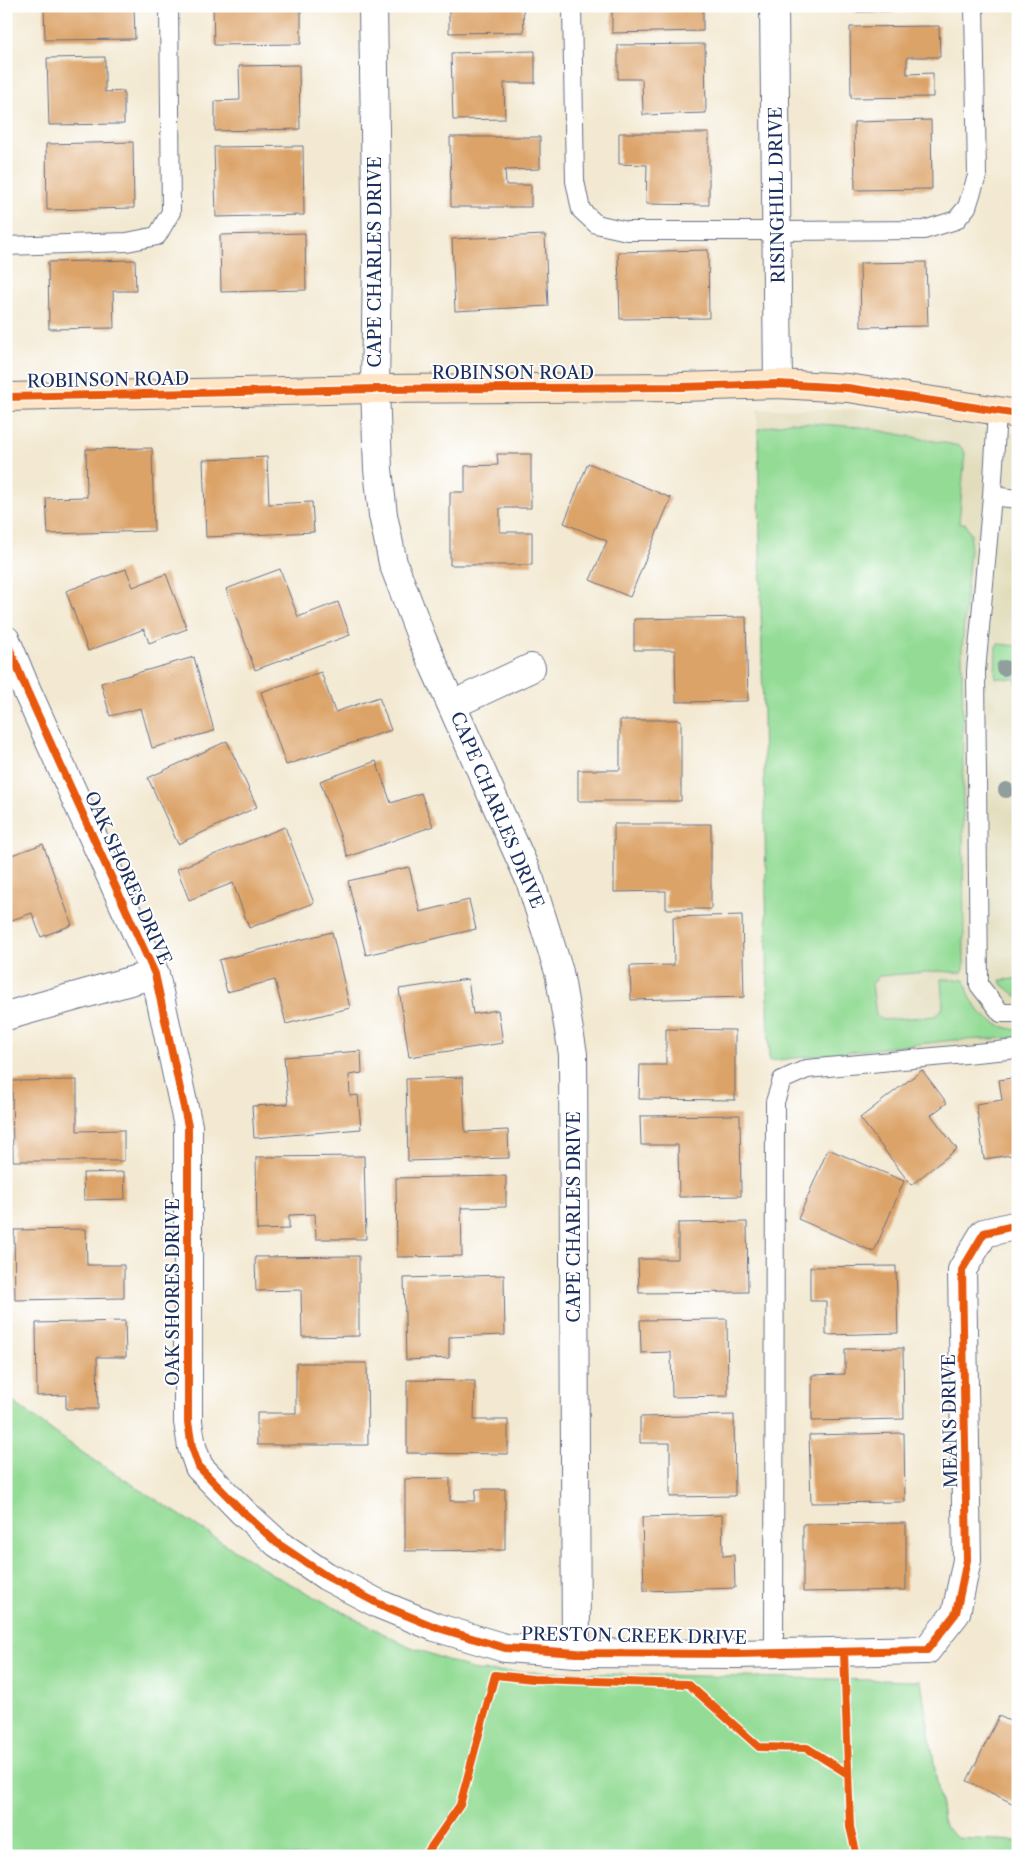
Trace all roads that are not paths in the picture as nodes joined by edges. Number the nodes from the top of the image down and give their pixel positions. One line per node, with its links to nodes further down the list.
1 (169, 6): 7 (lane)
2 (373, 6): 9 (street, CAPE CHARLES DRIVE)
3 (572, 6): 6 (lane)
4 (774, 6): 6 (street, RISINGHILL DRIVE)
5 (974, 6): 6 (lane)
6 (777, 231): 8 (street, RISINGHILL DRIVE)
7 (6, 246)
8 (778, 384): 9 (street, ROBINSON ROAD); 11 (street, ROBINSON ROAD)
9 (376, 388): 10 (street, ROBINSON ROAD); 16 (street, CAPE CHARLES DRIVE)
10 (6, 397)
11 (1007, 413): 12 (lane)
12 (992, 496): 13 (lane); 18 (lane)
13 (1018, 499)
14 (6, 640): 17 (street, OAK SHORES DRIVE)
15 (531, 668): 16 (street)
16 (452, 705): 24 (street, CAPE CHARLES DRIVE)
17 (155, 974): 19 (street); 22 (street, OAK SHORES DRIVE)
18 (1018, 1013)
19 (6, 1016)
20 (1018, 1048): 25 (lane)
21 (1018, 1225): 23 (street, MEANS DRIVE)
22 (199, 1467): 24 (street, PRESTON CREEK DRIVE)
23 (956, 1613): 25 (street, PRESTON CREEK DRIVE)
24 (576, 1653): 25 (street, PRESTON CREEK DRIVE)
25 (774, 1653)

